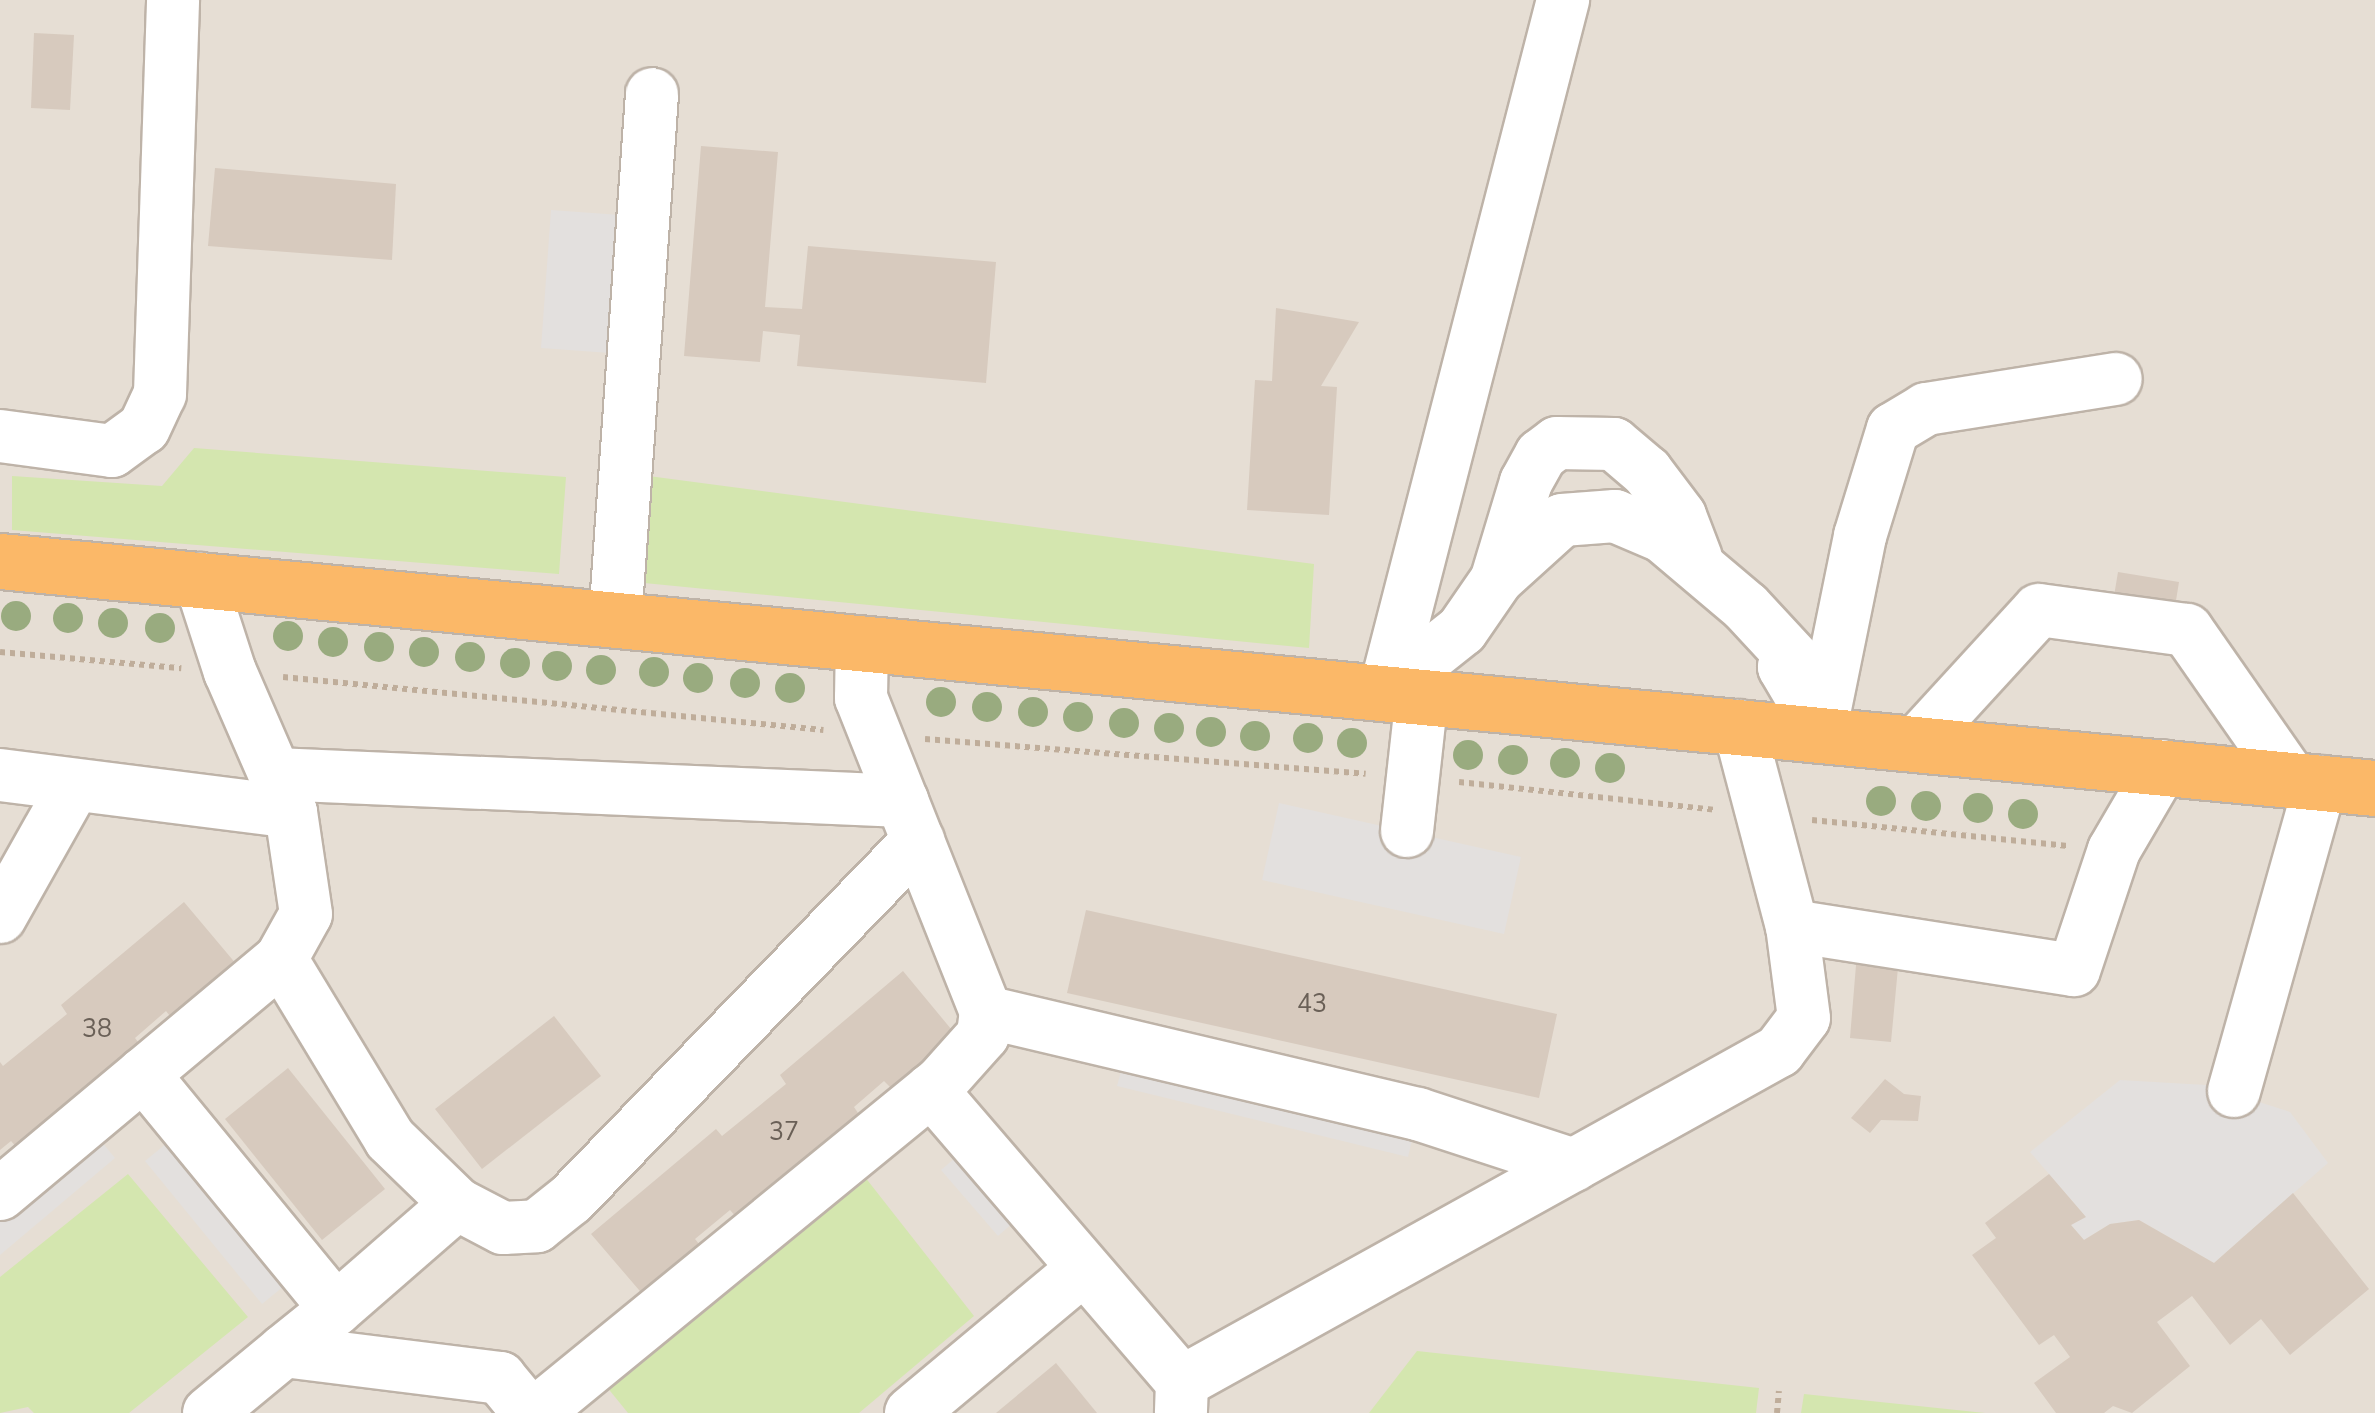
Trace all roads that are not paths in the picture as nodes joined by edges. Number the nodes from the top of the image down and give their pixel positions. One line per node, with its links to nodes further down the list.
1 (173, 0): 5 (street)
2 (1563, 0): 12 (street)
3 (652, 94): 10 (street)
4 (2116, 378): 14 (street)
5 (0, 436)
6 (0, 561): 8 (highway)
7 (1698, 564): 9 (street); 9 (street); 14 (street)
8 (200, 579): 10 (highway); 21 (street)
9 (1497, 579): 12 (street)
10 (615, 621): 11 (highway)
11 (862, 642): 12 (highway); 22 (street)
12 (1404, 694): 13 (highway); 23 (street)
13 (1738, 726): 14 (highway); 25 (street)
14 (1821, 730): 15 (highway)
15 (1917, 743): 16 (highway); 18 (street)
16 (2163, 766): 18 (highway); 25 (street)
17 (0, 775): 20 (street)
18 (2306, 781): 19 (highway); 30 (street)
19 (2375, 788)
20 (72, 789): 21 (street); 24 (street)
21 (283, 793): 22 (street); 26 (street)
22 (910, 821): 27 (street); 33 (street)
23 (1407, 831)
24 (0, 917)
25 (1792, 926): 31 (street)
26 (281, 959): 28 (street); 33 (street)
27 (986, 1012): 29 (street); 31 (street)
28 (143, 1074): 32 (street); 35 (street)
29 (931, 1090): 34 (street); 39 (street)
30 (2234, 1090)
31 (1574, 1164): 37 (street)
32 (0, 1194)
33 (457, 1204): 35 (street)
34 (1083, 1269): 37 (street); 40 (street)
35 (336, 1309): 36 (street)
36 (284, 1351): 38 (street); 39 (street)
37 (1182, 1398)
38 (209, 1413)
39 (532, 1413)
40 (911, 1413)

